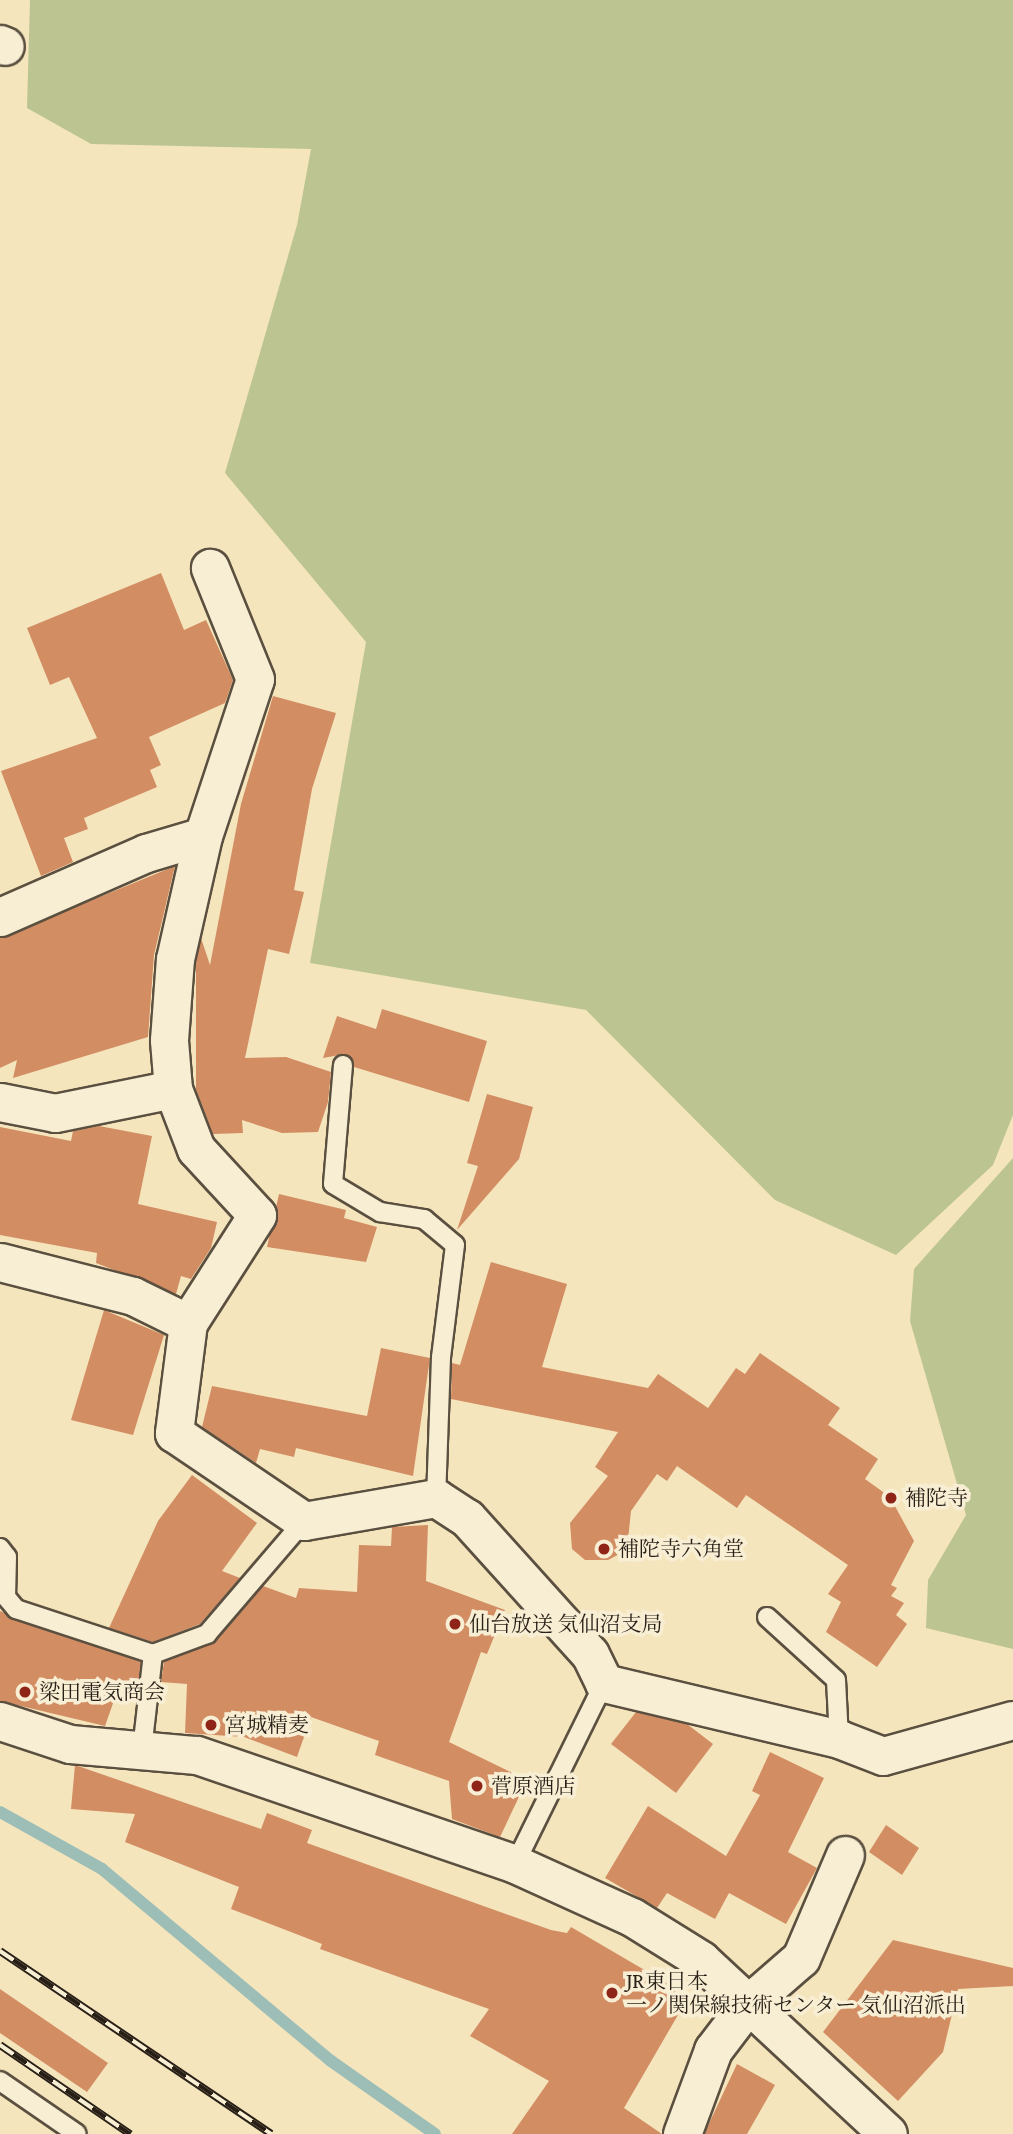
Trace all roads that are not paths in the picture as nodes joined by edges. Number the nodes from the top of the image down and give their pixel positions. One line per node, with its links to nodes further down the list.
1 (210, 568): 2 (street)
2 (204, 836): 3 (street); 5 (street)
3 (0, 917)
4 (343, 1065): 9 (lane)
5 (173, 1089): 6 (street); 8 (street)
6 (0, 1102)
7 (0, 1262): 8 (street)
8 (188, 1323): 10 (street)
9 (436, 1498): 10 (street); 14 (street)
10 (304, 1521): 13 (lane)
11 (0, 1548): 13 (lane)
12 (767, 1617): 17 (lane)
13 (153, 1654): 18 (lane)
14 (604, 1683): 17 (street); 20 (lane)
15 (1013, 1720): 17 (street)
16 (0, 1721): 18 (street)
17 (839, 1739)
18 (142, 1751): 20 (street)
19 (845, 1855): 21 (street)
20 (515, 1864): 21 (street)
21 (748, 2004): 24 (street); 25 (street)
22 (0, 2081): 23 (lane)
23 (77, 2134)
24 (682, 2134)
25 (888, 2134)

